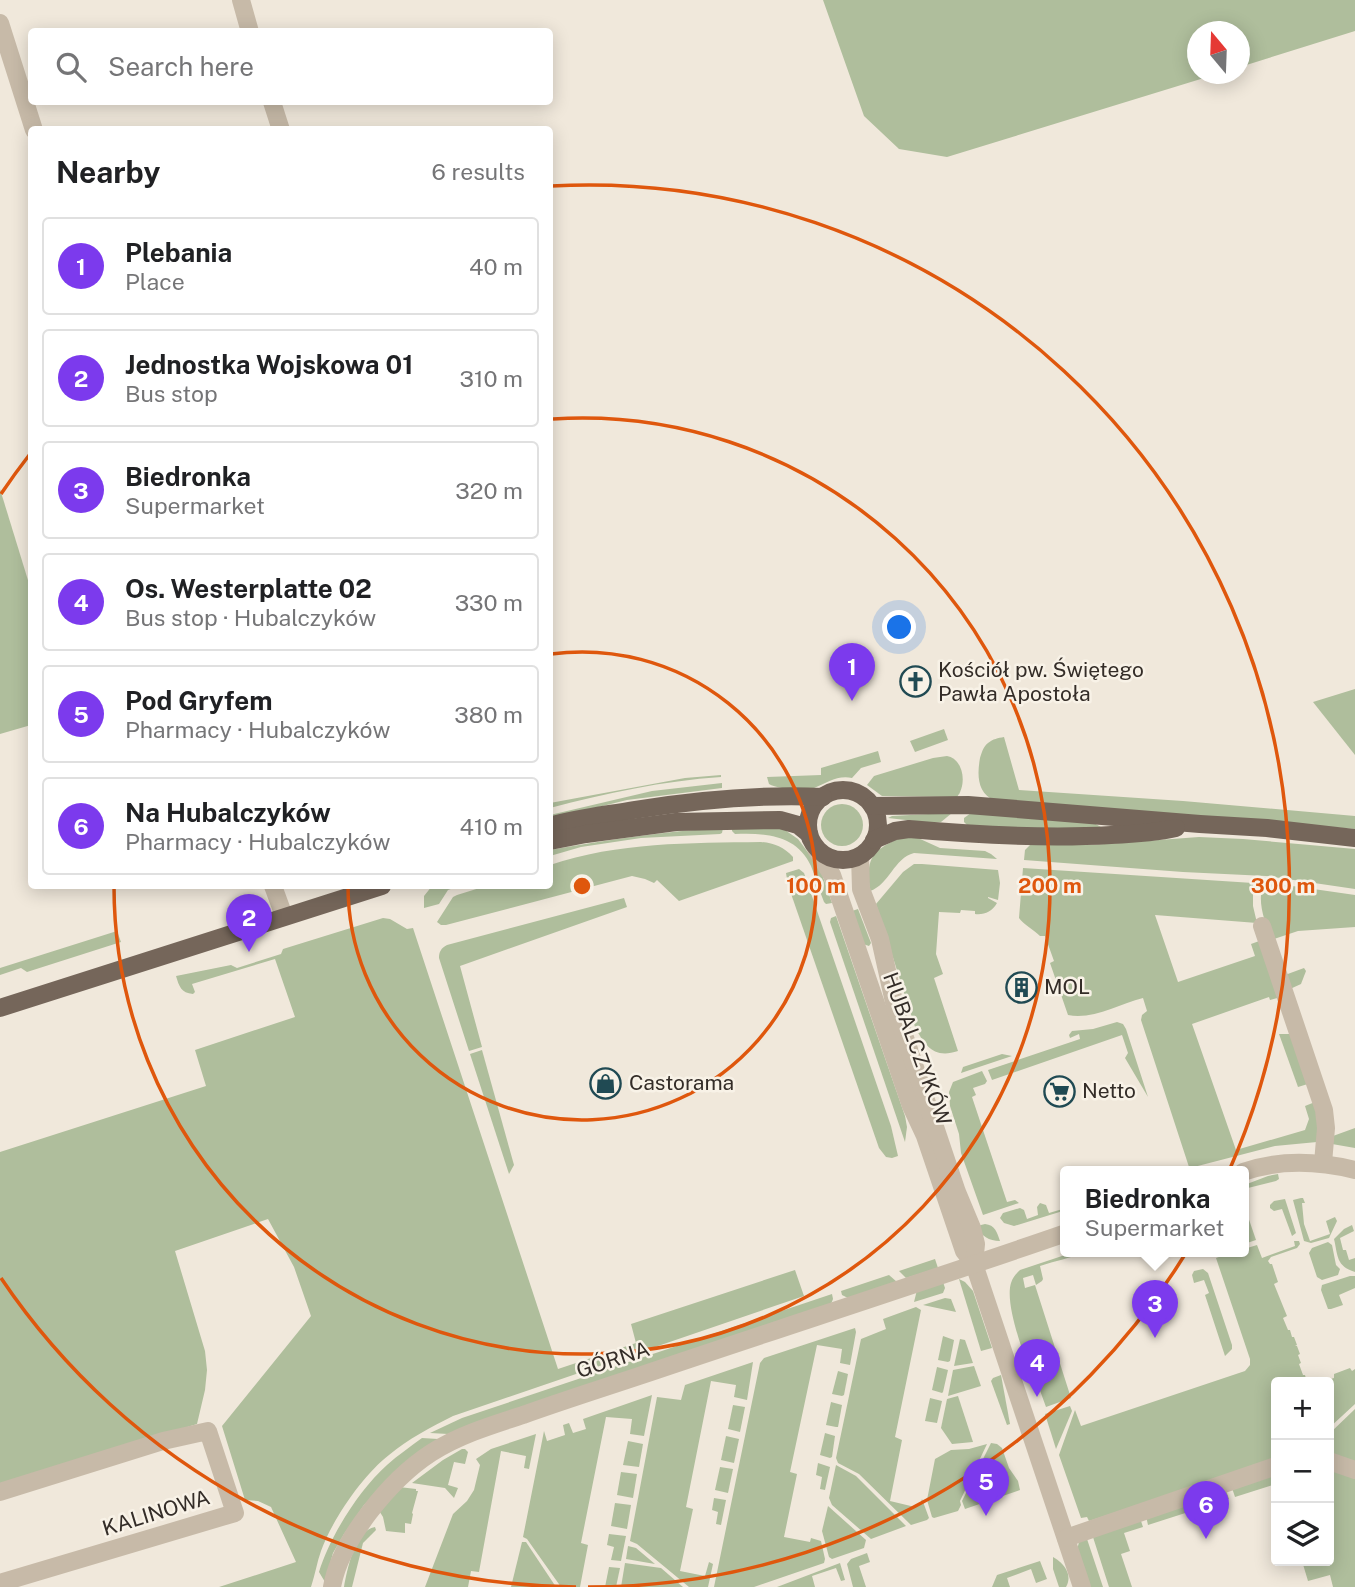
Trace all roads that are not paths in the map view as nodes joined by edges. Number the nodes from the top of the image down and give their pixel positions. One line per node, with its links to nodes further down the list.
1 (241, 0): 3 (street)
2 (0, 23): 5 (street)
3 (249, 28)
4 (273, 105): 6 (street)
5 (33, 126)
6 (280, 126)
7 (822, 797): 8 (main road); 10 (main road); 14 (main road)
8 (872, 806): 9 (main road); 12 (main road)
9 (1200, 824): 11 (main road); 12 (main road)
10 (553, 825)
11 (1355, 838)
12 (874, 840): 15 (main road)
13 (553, 841): 14 (main road)
14 (813, 842): 15 (main road); 25 (street, HUBALCZYKÓW)
15 (860, 856): 25 (street, HUBALCZYKÓW)
16 (274, 889): 18 (street)
17 (372, 889): 18 (main road)
18 (284, 916): 20 (main road)
19 (1262, 926): 21 (street)
20 (0, 1007)
21 (1323, 1163): 22 (street); 23 (street)
22 (1249, 1170)
23 (1355, 1170)
24 (1060, 1235): 25 (street, GÓRNA)
25 (974, 1264): 30 (street, HUBALCZYKÓW); 32 (street, GÓRNA)
26 (1334, 1463): 28 (street)
27 (1271, 1468): 30 (street)
28 (1355, 1470)
29 (0, 1492): 31 (street, KALINOWA)
30 (1066, 1538): 33 (street, HUBALCZYKÓW)
31 (0, 1583)
32 (332, 1587)
33 (1082, 1587)

